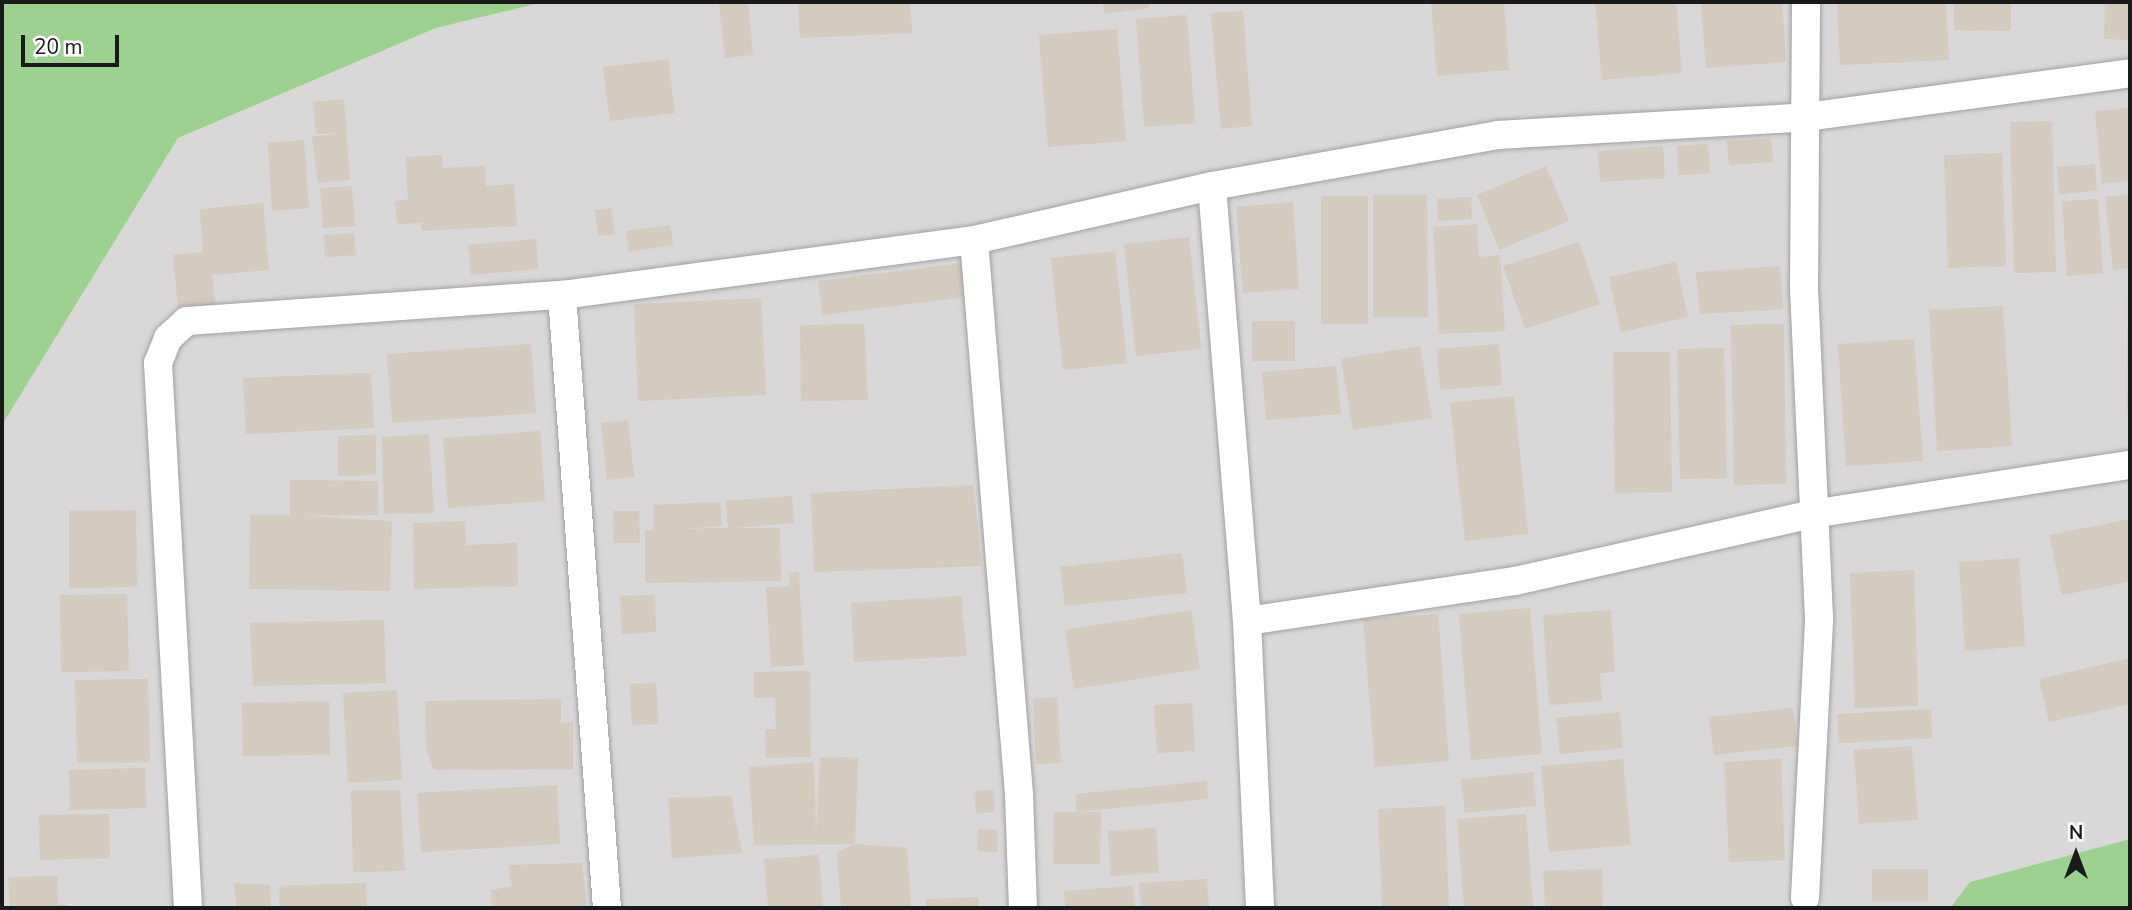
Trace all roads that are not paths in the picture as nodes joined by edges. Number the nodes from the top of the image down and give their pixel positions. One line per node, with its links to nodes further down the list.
1 (1806, 2): 3 (street)
2 (2130, 73): 3 (street)
3 (1806, 117): 4 (street); 8 (street)
4 (1212, 186): 5 (street); 9 (street)
5 (974, 240): 6 (street); 13 (street)
6 (562, 295): 11 (street); 12 (street)
7 (2130, 466): 8 (street)
8 (1812, 514): 9 (street); 10 (street)
9 (1247, 621): 14 (street)
10 (1805, 898)
11 (188, 908)
12 (607, 908)
13 (1023, 908)
14 (1260, 908)

